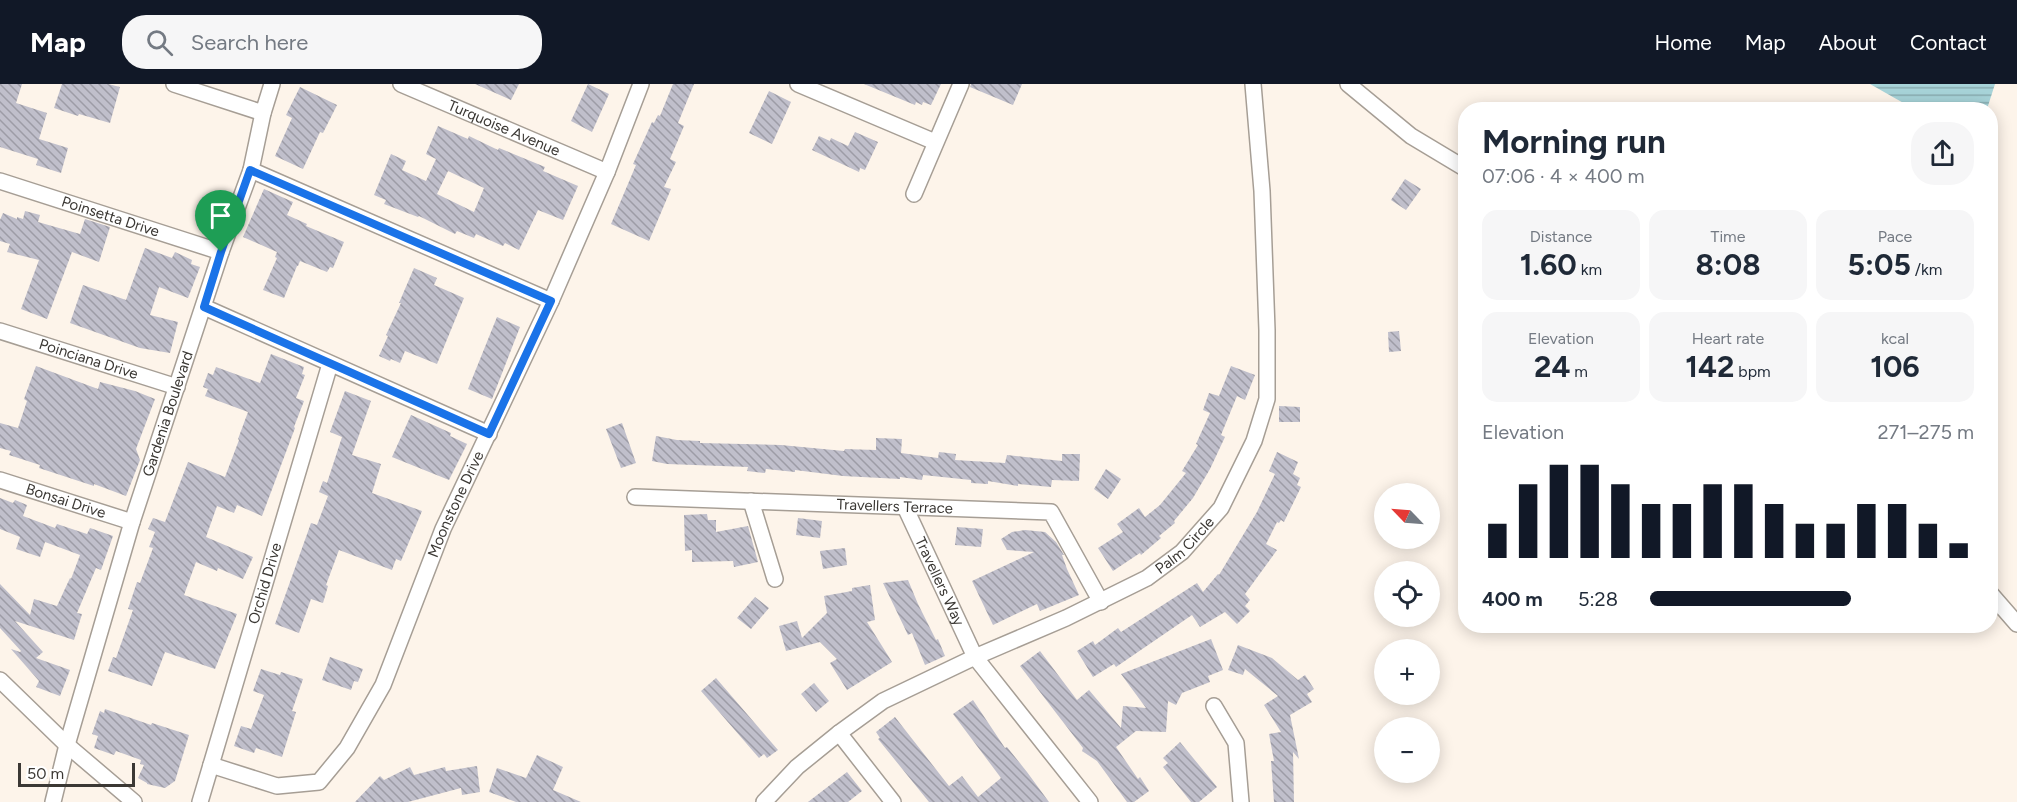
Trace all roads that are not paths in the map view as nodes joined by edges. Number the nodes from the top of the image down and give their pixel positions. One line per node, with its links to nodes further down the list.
1 (174, 84): 9 (street)
2 (272, 84): 9 (street, Gardenia Boulevard)
3 (401, 84): 13 (street, Turquoise Avenue)
4 (641, 84): 13 (street, Moonstone Drive)
5 (798, 84): 10 (street)
6 (961, 84): 10 (street)
7 (1253, 84): 29 (street, Palm Circle)
8 (1348, 84): 11 (street)
9 (262, 113): 12 (street, Gardenia Boulevard)
10 (935, 142): 15 (street)
11 (1458, 164)
12 (250, 170): 16 (street, Gardenia Boulevard); 17 (street)
13 (607, 172): 17 (street, Moonstone Drive)
14 (0, 181): 16 (street, Poinsetta Drive)
15 (914, 194)
16 (221, 252): 18 (street, Gardenia Boulevard)
17 (551, 301): 22 (street, Moonstone Drive)
18 (204, 307): 20 (street); 21 (street, Gardenia Boulevard)
19 (0, 331): 21 (street, Poinciana Drive)
20 (330, 364): 22 (street); 37 (street, Orchid Drive)
21 (177, 387): 27 (street, Gardenia Boulevard)
22 (489, 434): 37 (street, Moonstone Drive)
23 (0, 480): 27 (street, Bonsai Drive)
24 (634, 497): 25 (street, Travellers Terrace)
25 (751, 501): 26 (street, Travellers Terrace); 28 (street)
26 (905, 507): 29 (street, Travellers Terrace); 32 (street, Travellers Way)
27 (132, 522): 36 (street, Gardenia Boulevard)
28 (775, 579)
29 (1101, 602): 32 (street, Palm Circle)
30 (1998, 602): 31 (street)
31 (2017, 624)
32 (975, 657): 35 (street, Palm Circle); 43 (street)
33 (0, 680): 36 (street)
34 (1214, 706): 44 (street)
35 (839, 733): 41 (street, Palm Circle); 42 (street)
36 (67, 745): 38 (street, Gardenia Boulevard); 39 (street)
37 (211, 765): 40 (street, Orchid Drive)
38 (52, 802)
39 (134, 802)
40 (200, 802)
41 (764, 802)
42 (893, 802)
43 (1090, 802)
44 (1240, 802)

